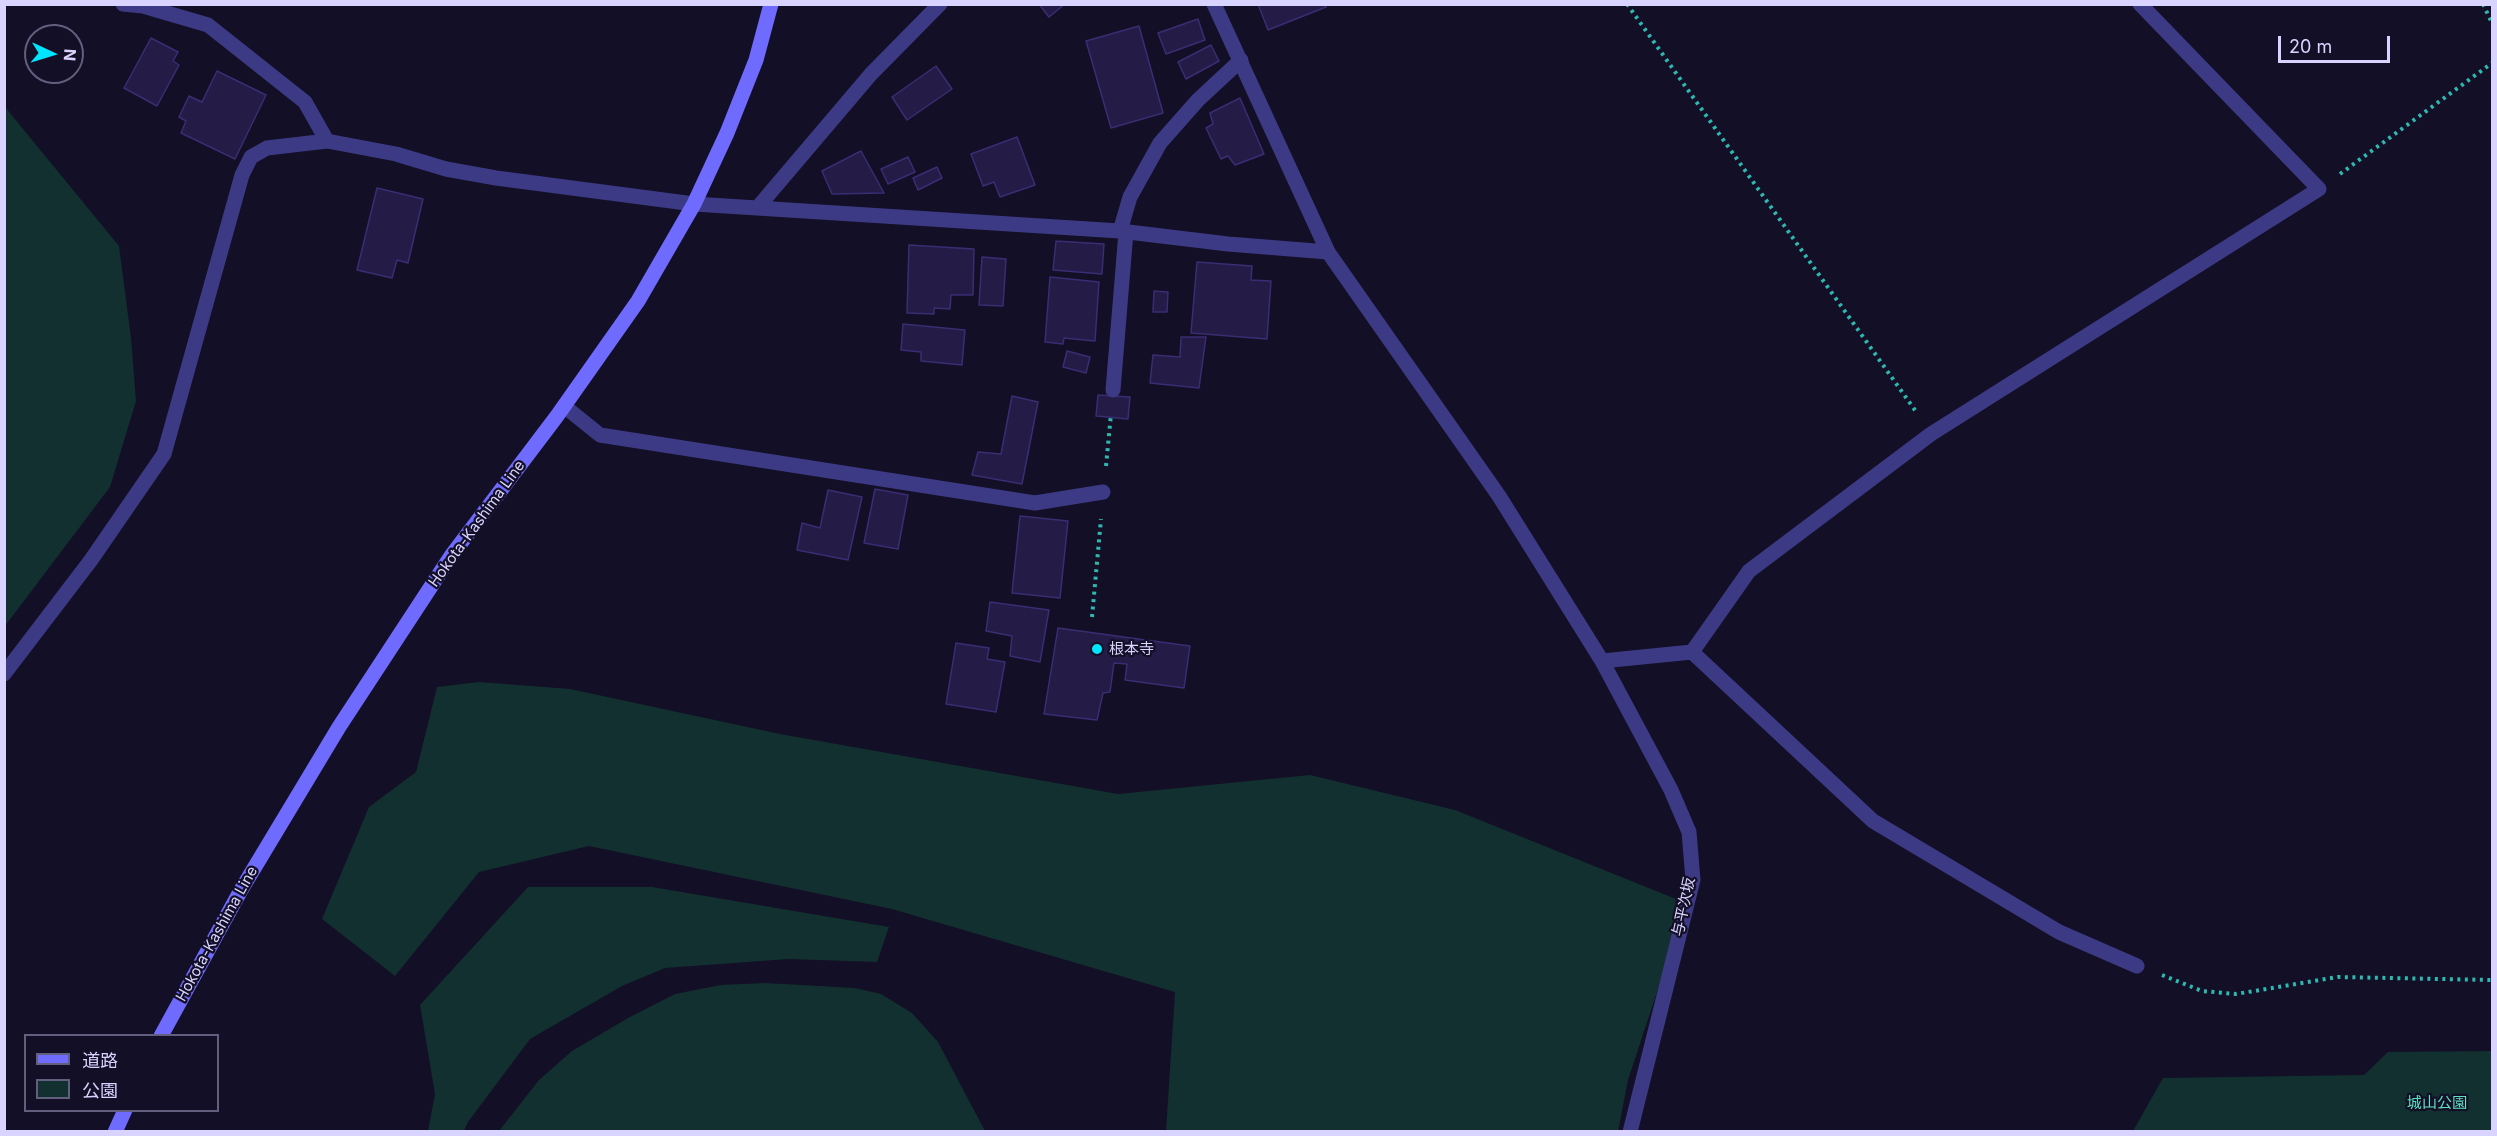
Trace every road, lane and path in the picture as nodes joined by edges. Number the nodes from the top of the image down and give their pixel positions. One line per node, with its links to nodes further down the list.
1 (123, 4): 11 (street)
2 (771, 4): 13 (main road, Hokota-Kashima Line)
3 (940, 4): 14 (street)
4 (1214, 4): 9 (street, 与平次坂)
5 (1627, 4): 19 (path)
6 (2140, 4): 12 (street)
7 (2483, 4): 8 (path)
8 (2493, 23)
9 (1241, 60): 15 (street); 16 (street, 与平次坂)
10 (2493, 63): 12 (path)
11 (327, 141): 13 (street); 23 (street)
12 (2319, 189): 19 (street)
13 (694, 204): 14 (street); 18 (main road, Hokota-Kashima Line)
14 (758, 207): 15 (street)
15 (1123, 232): 16 (street); 17 (street)
16 (1328, 252): 22 (street, 与平次坂)
17 (1113, 390)
18 (564, 406): 20 (street); 26 (main road, Hokota-Kashima Line)
19 (1931, 434): 21 (street)
20 (1103, 492)
21 (1692, 652): 22 (street); 24 (street)
22 (1602, 661): 29 (street, 与平次坂)
23 (4, 674)
24 (2137, 966): 25 (path)
25 (2493, 980)
26 (162, 1034)
27 (124, 1112): 28 (main road)
28 (115, 1131)
29 (1630, 1131)

